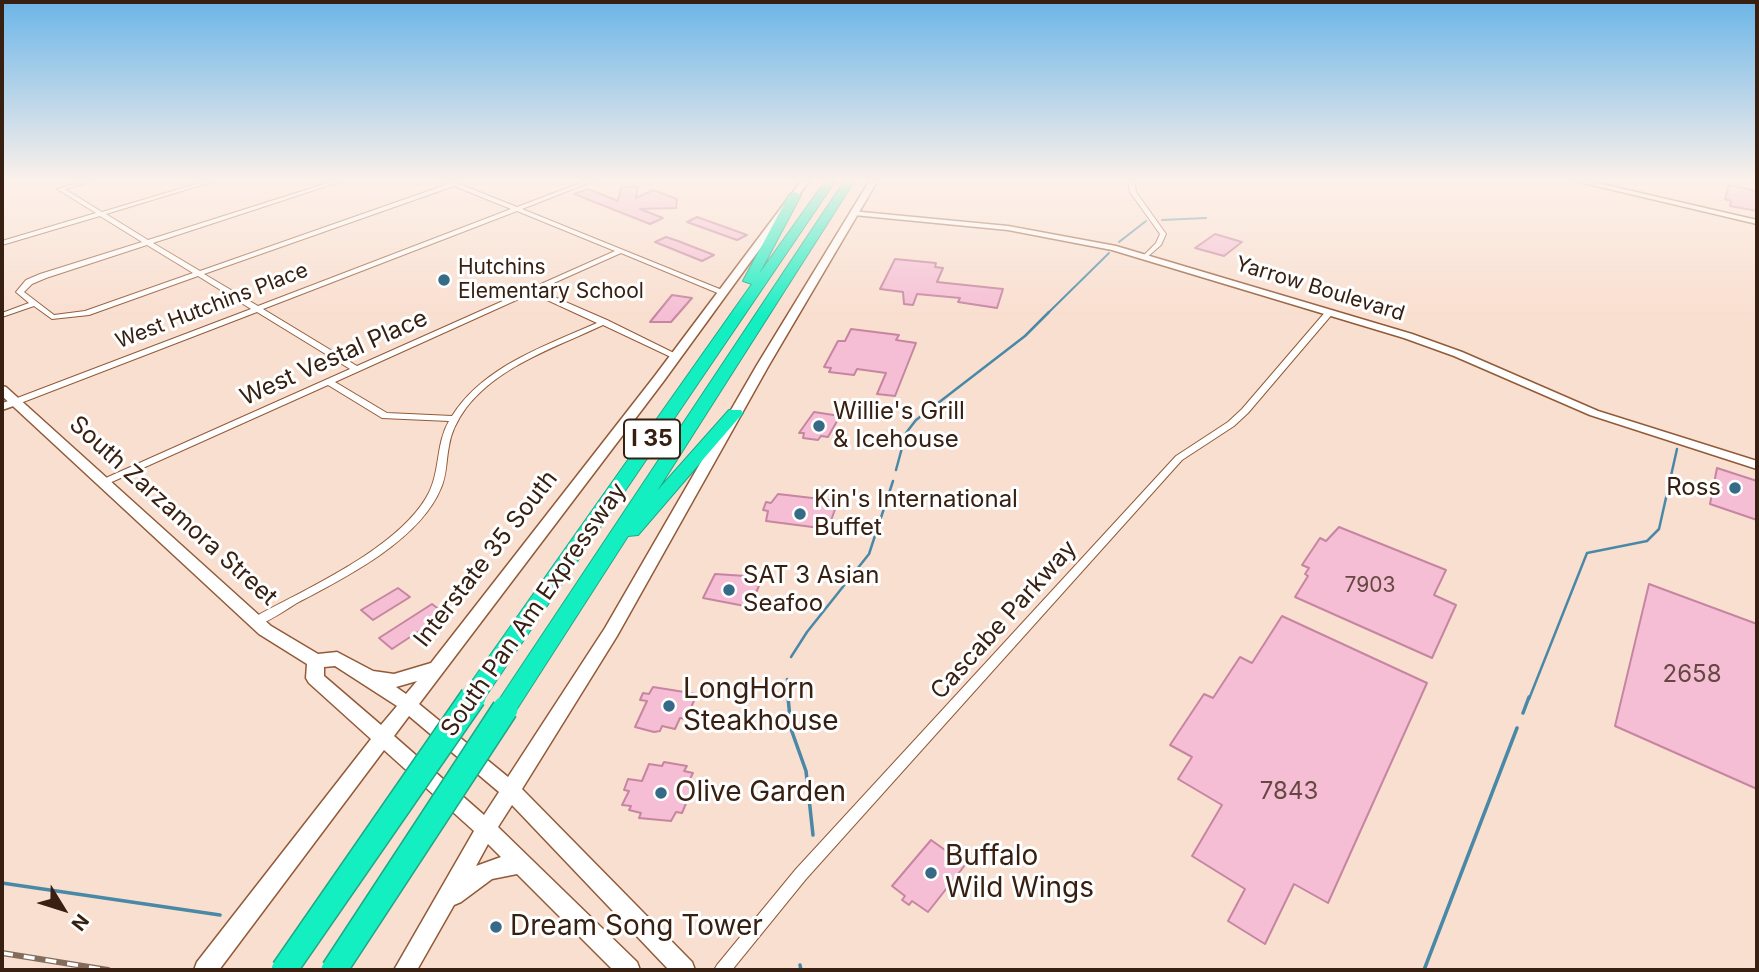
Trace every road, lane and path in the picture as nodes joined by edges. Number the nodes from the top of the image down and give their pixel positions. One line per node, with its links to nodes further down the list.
1 (62, 225): 15 (street)
2 (120, 225): 14 (street)
3 (200, 225): 14 (street)
4 (336, 225): 18 (street)
5 (474, 225): 22 (street, West Hutchins Place)
6 (557, 225): 16 (street)
7 (772, 225): 20 (main road, Interstate 35 South)
8 (779, 225): 30 (highway)
9 (800, 225): 30 (highway, South Pan Am Expressway / I 35)
10 (820, 225): 36 (highway, South Pan Am Expressway / I 35)
11 (848, 225): 32 (main road)
12 (974, 225): 17 (street, Yarrow Boulevard)
13 (1157, 225): 17 (street)
14 (148, 242): 18 (street); 21 (street)
15 (2, 243)
16 (620, 251): 19 (street, West Vestal Place); 20 (street)
17 (1145, 257): 23 (street, Yarrow Boulevard)
18 (198, 274): 21 (street); 22 (street)
19 (533, 290): 25 (street); 27 (street, West Vestal Place)
20 (723, 292): 26 (main road, Interstate 35 South)
21 (33, 304): 24 (street)
22 (257, 309): 27 (street); 31 (street, West Hutchins Place)
23 (1330, 312): 34 (street, Yarrow Boulevard); 53 (street, Cascabe Parkway)
24 (2, 315)
25 (604, 322): 26 (street); 33 (street)
26 (676, 356): 39 (main road, Interstate 35 South)
27 (356, 369): 28 (street, West Vestal Place)
28 (328, 382): 33 (street); 35 (street, West Vestal Place)
29 (2, 390): 31 (main road, South Zarzamora Street)
30 (681, 396): 48 (highway, South Pan Am Expressway / I 35, bridge)
31 (8, 405): 35 (main road, South Zarzamora Street)
32 (735, 413): 36 (highway); 43 (main road)
33 (455, 419): 37 (street)
34 (1757, 465)
35 (102, 483): 37 (main road, South Zarzamora Street)
36 (596, 570): 49 (highway, South Pan Am Expressway / I 35, bridge)
37 (255, 622): 38 (main road, South Zarzamora Street)
38 (316, 661): 40 (main road, South Zarzamora Street); 42 (main road)
39 (433, 668): 40 (main road); 41 (main road, Interstate 35 South)
40 (368, 677): 41 (main road, South Zarzamora Street)
41 (407, 704): 42 (main road, Interstate 35 South); 43 (main road, South Zarzamora Street)
42 (382, 736): 44 (main road); 47 (main road, Interstate 35 South)
43 (511, 791): 44 (main road); 52 (main road, South Zarzamora Street)
44 (486, 830): 45 (main road); 46 (main road)
45 (521, 864): 46 (main road); 51 (main road)
46 (441, 908): 50 (main road)
47 (205, 970)
48 (284, 970)
49 (334, 970)
50 (405, 970)
51 (628, 970)
52 (684, 970)
53 (722, 970)

